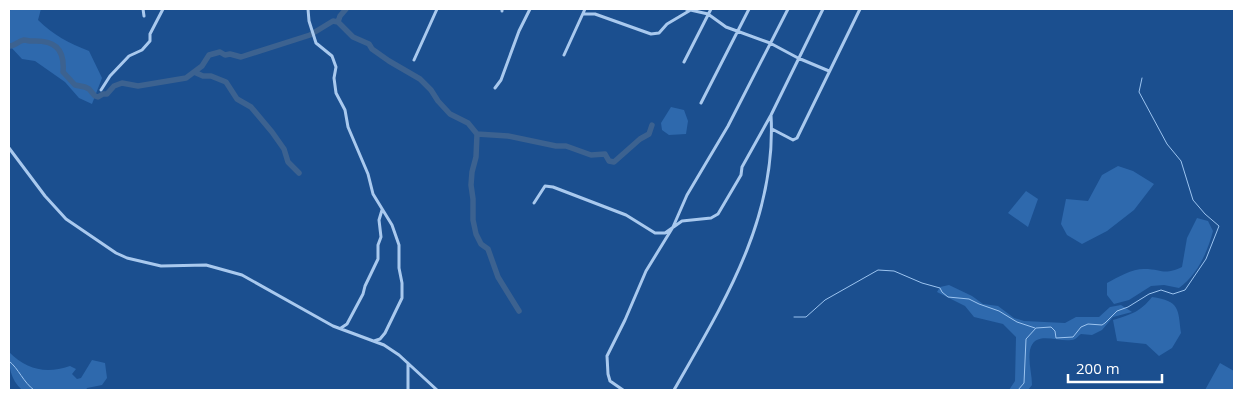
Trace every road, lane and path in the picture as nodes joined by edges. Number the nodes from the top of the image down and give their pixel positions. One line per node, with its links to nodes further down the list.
1 (143, 9): 15 (street)
2 (162, 9): 24 (street)
3 (308, 9): 30 (street)
4 (437, 9): 20 (street)
5 (530, 9): 23 (street)
6 (585, 9): 13 (street)
7 (710, 9): 14 (street)
8 (749, 9): 16 (street)
9 (788, 9): 17 (street)
10 (823, 9): 19 (street)
11 (860, 9): 22 (street)
12 (687, 10): 13 (street); 14 (street)
13 (583, 14): 18 (street)
14 (708, 14): 16 (street); 21 (street)
15 (144, 16)
16 (737, 31): 17 (street); 25 (street)
17 (770, 43): 19 (street); 31 (street)
18 (564, 55)
19 (798, 58): 22 (street); 26 (street)
20 (414, 60)
21 (684, 62)
22 (829, 71): 27 (street)
23 (495, 88)
24 (102, 90)
25 (701, 103)
26 (771, 114): 27 (street); 31 (street)
27 (772, 129): 38 (street)
28 (9, 148): 32 (street)
29 (534, 203): 31 (street)
30 (382, 210): 32 (street); 33 (street)
31 (674, 227): 37 (street)
32 (340, 329): 33 (street)
33 (374, 341): 34 (street)
34 (408, 363): 35 (street); 36 (street)
35 (408, 390)
36 (437, 390)
37 (623, 390)
38 (674, 390)

